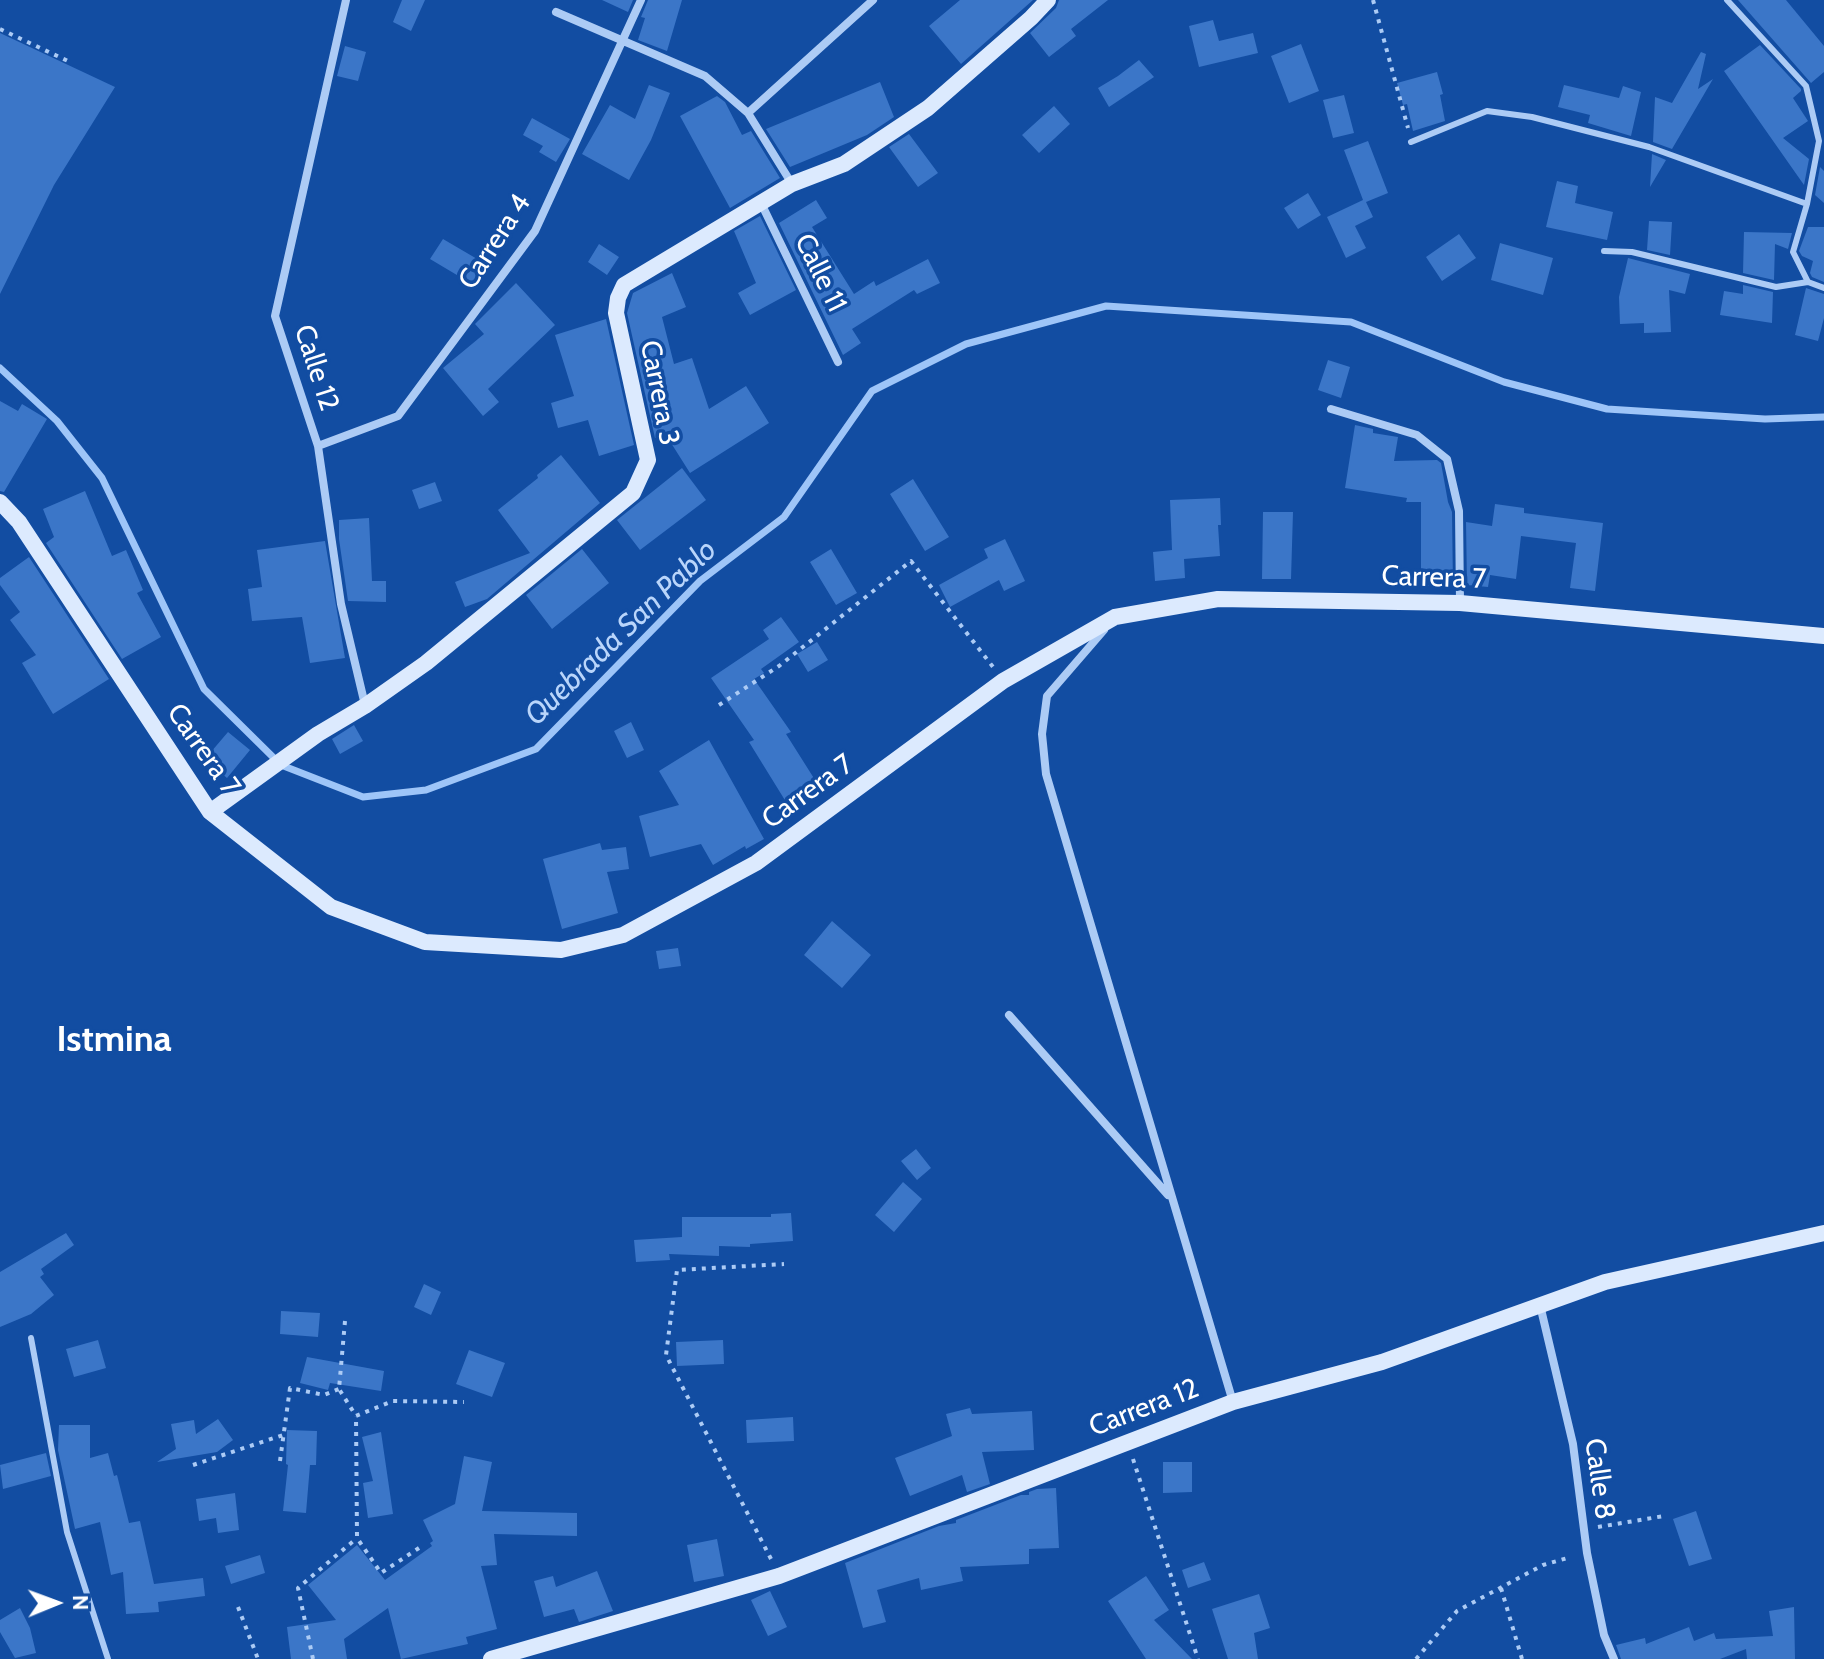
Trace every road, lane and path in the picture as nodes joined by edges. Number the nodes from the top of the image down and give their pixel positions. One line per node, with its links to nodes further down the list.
1 (346, 0): 21 (street, Calle 12)
2 (641, 0): 9 (street, Carrera 4)
3 (873, 0): 11 (street)
4 (1048, 0): 13 (main road, Carrera 3)
5 (1373, 0): 12 (path)
6 (1727, 0): 15 (lane)
7 (556, 12): 9 (street)
8 (0, 29): 10 (path)
9 (623, 41): 11 (street); 21 (street, Carrera 4)
10 (70, 62)
11 (748, 113): 13 (street)
12 (1411, 142): 15 (lane)
13 (792, 184): 14 (main road, Carrera 3)
14 (761, 203): 19 (street, Calle 11); 28 (main road, Carrera 3)
15 (1807, 204): 17 (lane)
16 (1604, 251): 17 (lane)
17 (1808, 282): 18 (lane)
18 (1824, 288)
19 (838, 362)
20 (1331, 409): 23 (street)
21 (318, 446): 28 (street, Calle 12)
22 (0, 502): 29 (main road, Carrera 7)
23 (1460, 603): 24 (main road, Carrera 7); 25 (main road, Carrera 7)
24 (1115, 617): 26 (main road, Carrera 7); 31 (street)
25 (1824, 636)
26 (1003, 681): 27 (path); 29 (main road, Carrera 7)
27 (719, 705)
28 (365, 706): 29 (main road, Carrera 3)
29 (210, 812)
30 (1009, 1015): 31 (street)
31 (1171, 1198): 39 (street)
32 (1824, 1233): 34 (main road, Carrera 12)
33 (784, 1264): 50 (path)
34 (1540, 1305): 39 (main road, Carrera 12); 46 (street, Calle 8)
35 (345, 1321): 37 (path)
36 (31, 1338): 53 (lane)
37 (339, 1389): 40 (path); 41 (path)
38 (464, 1402): 40 (path)
39 (1233, 1402): 42 (main road, Carrera 12)
40 (356, 1416): 47 (path)
41 (283, 1435): 43 (path); 44 (path)
42 (1127, 1442): 50 (main road, Carrera 12); 57 (path)
43 (280, 1461)
44 (193, 1465)
45 (1664, 1516): 46 (path)
46 (1584, 1529): 49 (street, Calle 8)
47 (357, 1538): 48 (path); 55 (path)
48 (419, 1548)
49 (1587, 1553): 51 (path); 60 (street, Calle 8)
50 (779, 1576): 56 (main road, Carrera 12)
51 (1501, 1588): 58 (path); 59 (path)
52 (238, 1607): 54 (path)
53 (108, 1659)
54 (258, 1659)
55 (313, 1659)
56 (491, 1659)
57 (1198, 1659)
58 (1416, 1659)
59 (1522, 1659)
60 (1614, 1659)

